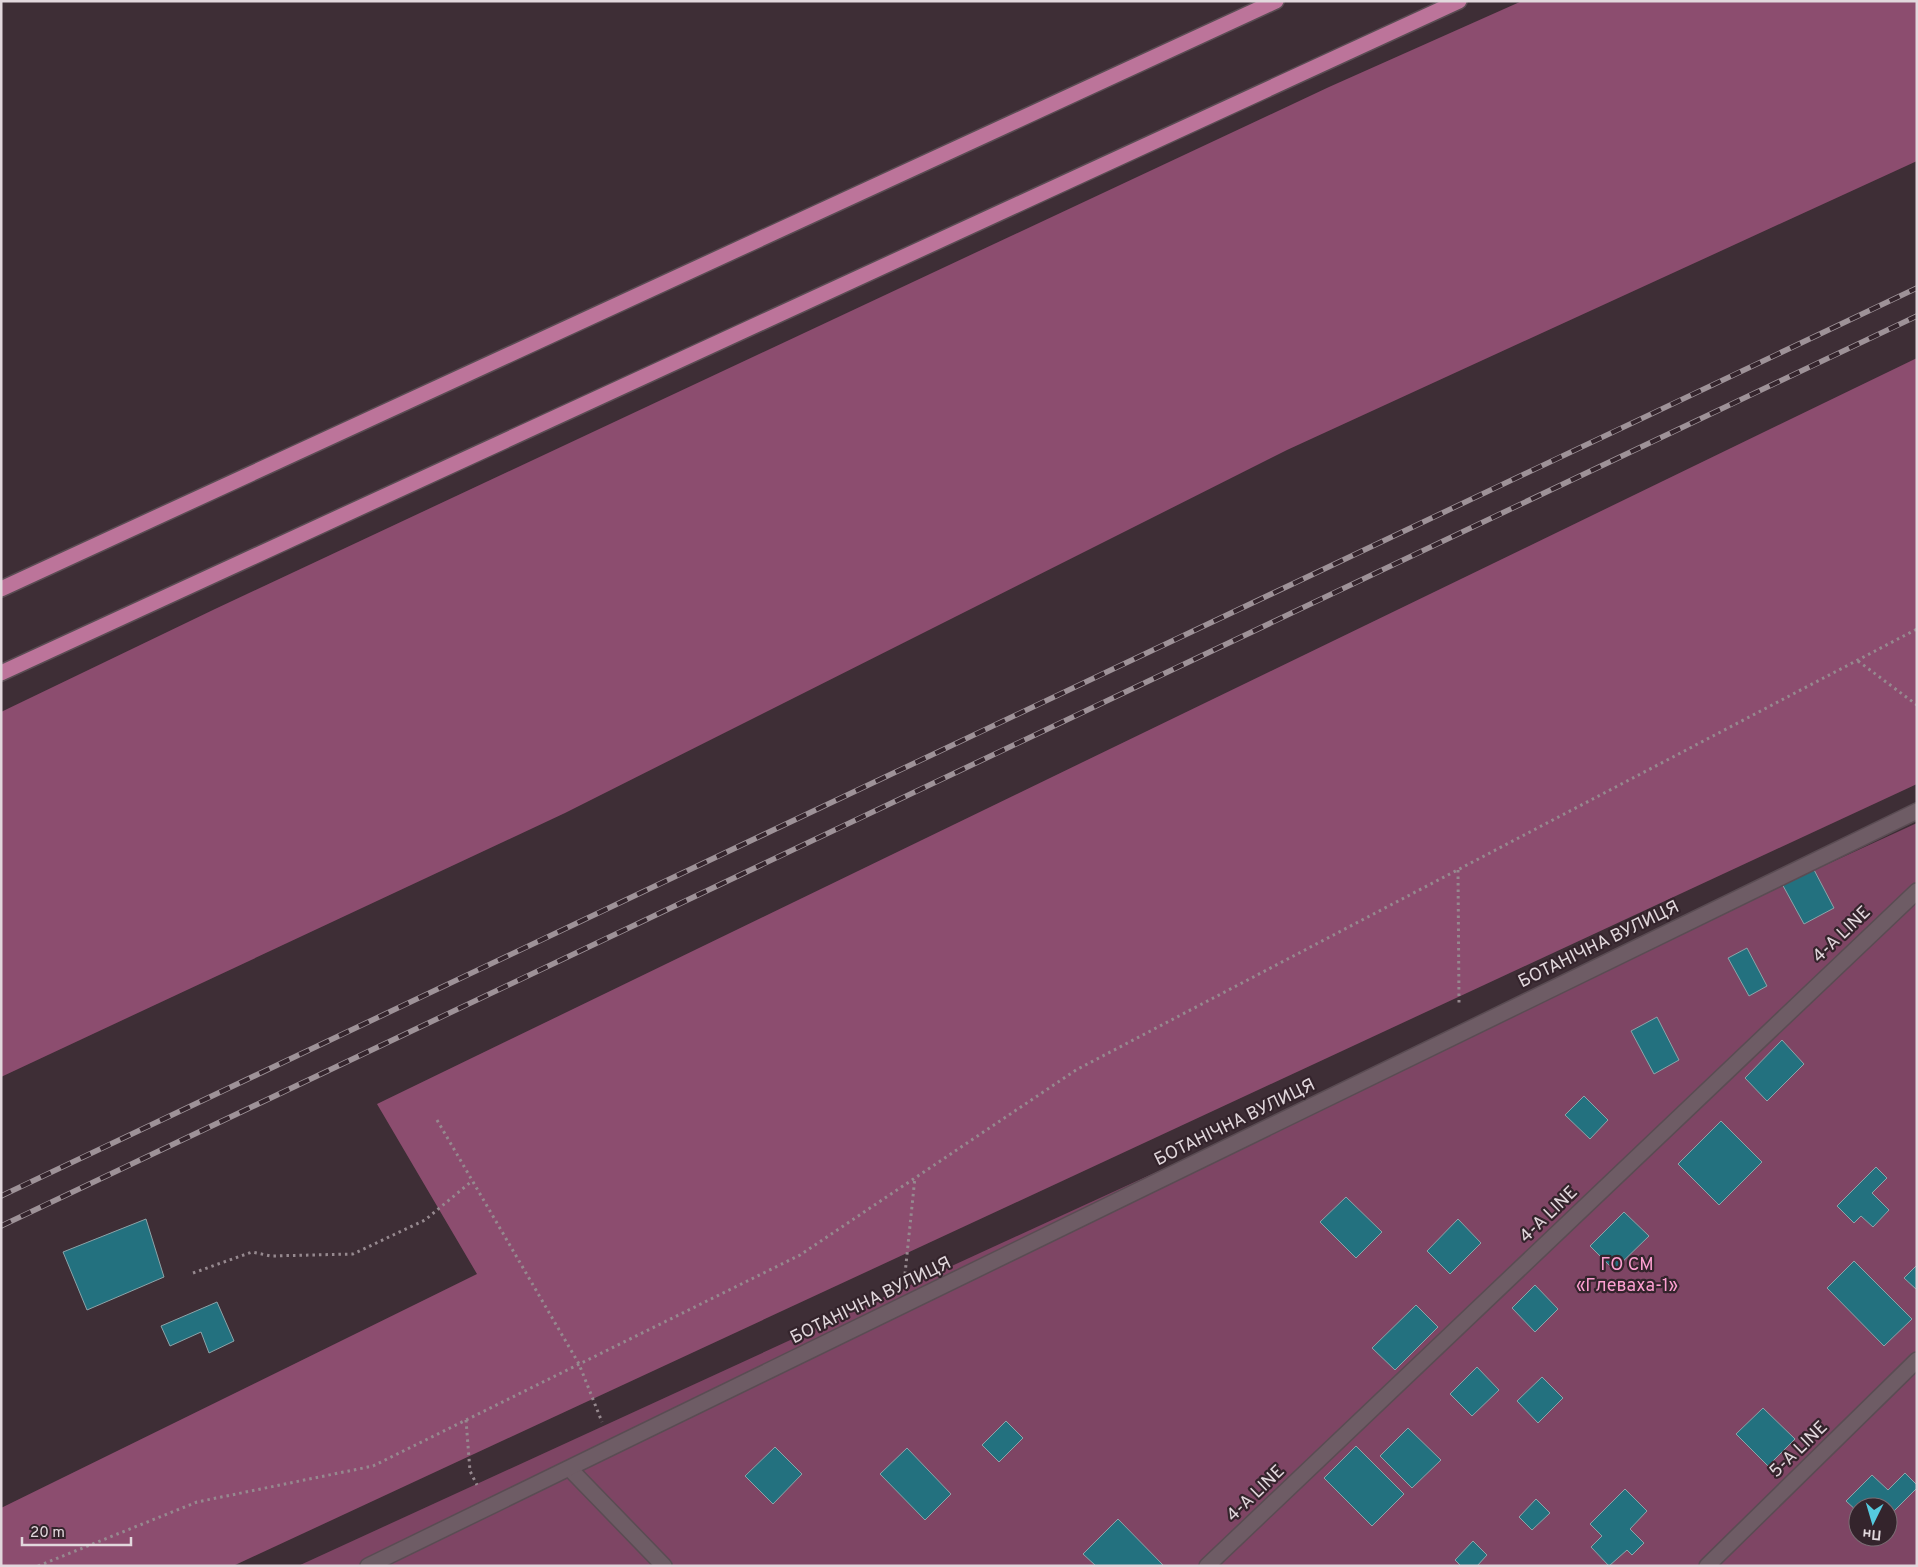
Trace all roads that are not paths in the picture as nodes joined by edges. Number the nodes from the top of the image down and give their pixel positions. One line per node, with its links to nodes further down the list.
1 (1276, 1): 3 (highway)
2 (1459, 1): 4 (highway)
3 (1, 589)
4 (1, 672)
5 (1917, 811): 8 (street, БОТАНІЧНА ВУЛИЦЯ)
6 (1917, 890): 11 (street, 4-A LINE)
7 (1917, 1360): 12 (street, 5-A LINE)
8 (570, 1469): 9 (street, БОТАНІЧНА ВУЛИЦЯ); 10 (street)
9 (368, 1566)
10 (664, 1566)
11 (1207, 1566)
12 (1706, 1566)

